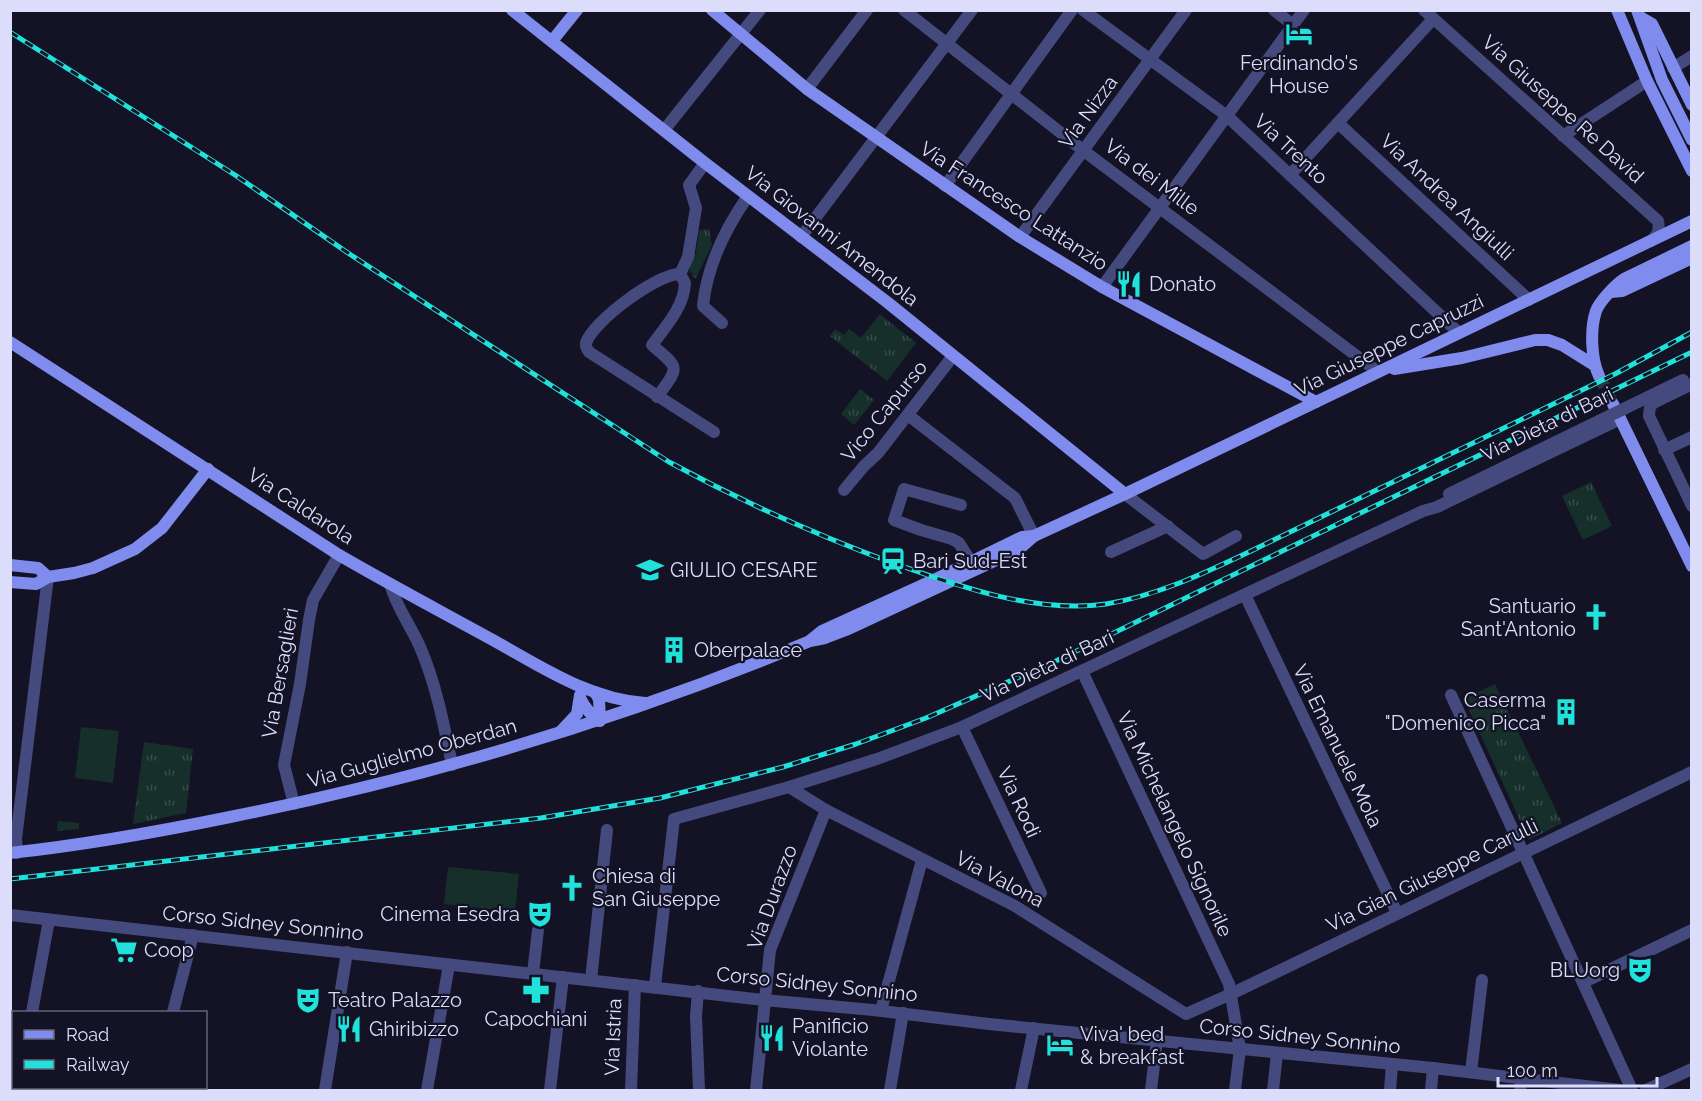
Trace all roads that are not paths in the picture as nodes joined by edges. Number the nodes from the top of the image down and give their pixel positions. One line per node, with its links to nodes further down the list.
1 (512, 10): 18 (main road, Via Giovanni Amendola)
2 (577, 10): 18 (main road)
3 (712, 10): 17 (main road, Via Francesco Lattanzio)
4 (760, 10): 17 (street)
5 (867, 10): 24 (street)
6 (904, 10): 19 (street, Via dei Mille)
7 (972, 10): 19 (street)
8 (1072, 10): 25 (street)
9 (1083, 10): 21 (street, Via Trento)
10 (1186, 10): 21 (street, Via Nizza)
11 (1274, 10): 16 (street)
12 (1304, 10): 16 (street)
13 (1617, 10): 23 (main road)
14 (1429, 14): 28 (street); 30 (street, Via Giuseppe Re David)
15 (1639, 14): 22 (main road); 32 (main road)
16 (1293, 25): 27 (street)
17 (741, 33): 24 (main road, Via Francesco Lattanzio); 29 (street)
18 (552, 41): 29 (main road, Via Giovanni Amendola)
19 (947, 43): 25 (street, Via dei Mille); 31 (street)
20 (1692, 57): 22 (street)
21 (1150, 61): 27 (street, Via Trento); 33 (street, Via Nizza)
22 (1673, 68): 26 (main road)
23 (1647, 81): 30 (street); 35 (main road)
24 (807, 88): 31 (main road, Via Francesco Lattanzio)
25 (1011, 95): 33 (street, Via dei Mille); 37 (street)
26 (1692, 105)
27 (1227, 116): 36 (street, Via Trento); 39 (street)
28 (1338, 123): 36 (street); 49 (street, Via Andrea Angiulli)
29 (665, 129): 34 (main road, Via Giovanni Amendola)
30 (1563, 135): 43 (street, Via Giuseppe Re David)
31 (875, 137): 37 (main road, Via Francesco Lattanzio); 41 (street)
32 (1692, 140)
33 (1084, 151): 39 (street, Via dei Mille); 42 (street, Via Nizza)
34 (705, 163): 38 (main road, Via Giovanni Amendola); 46 (street)
35 (1692, 171)
36 (1290, 175): 51 (street, Via Trento)
37 (945, 186): 42 (main road, Via Francesco Lattanzio)
38 (748, 196): 41 (main road, Via Giovanni Amendola); 50 (street)
39 (1160, 208): 47 (street); 54 (street, Via dei Mille)
40 (1692, 221): 43 (main road, Via Giuseppe Capruzzi)
41 (801, 237): 53 (main road, Via Giovanni Amendola)
42 (1020, 237): 47 (main road, Via Francesco Lattanzio)
43 (1651, 241): 49 (main road, Via Giuseppe Capruzzi)
44 (1692, 246): 48 (main road)
45 (1692, 258): 48 (main road)
46 (680, 274): 56 (street); 56 (street)
47 (1102, 287): 57 (main road, Via Francesco Lattanzio)
48 (1611, 292): 54 (main road)
49 (1529, 300): 51 (main road, Via Giuseppe Capruzzi)
50 (722, 323)
51 (1459, 333): 54 (main road, Via Giuseppe Capruzzi)
52 (10, 342): 64 (main road, Via Caldarola)
53 (953, 356): 59 (street, Vico Capurso); 66 (main road, Via Giovanni Amendola)
54 (1378, 372): 57 (main road, Via Giuseppe Capruzzi)
55 (1689, 380): 63 (street, Via Dieta di Bari); 69 (street, Via Dieta di Bari, bridge)
56 (657, 397): 61 (street)
57 (1316, 402): 66 (main road, Via Giuseppe Capruzzi)
58 (1613, 404): 60 (main road)
59 (908, 415): 65 (street, Vico Capurso); 71 (street)
60 (1620, 419): 69 (street, Via Dieta di Bari); 74 (main road)
61 (714, 432)
62 (1692, 437): 63 (street)
63 (1664, 450): 68 (street)
64 (208, 469): 75 (main road, Via Caldarola); 78 (main road)
65 (844, 490)
66 (1125, 494): 70 (street); 71 (main road, Via Guglielmo Oberdan)
67 (961, 505): 76 (street)
68 (1692, 506)
69 (1423, 511): 81 (street, Via Dieta di Bari)
70 (1168, 526): 72 (street); 73 (street)
71 (1034, 536): 76 (main road, Via Guglielmo Oberdan); 82 (main road, Via Guglielmo Oberdan)
72 (1236, 536)
73 (1111, 552)
74 (1690, 554)
75 (339, 555): 80 (main road, Via Caldarola); 94 (street, Via Bersaglieri)
76 (971, 562): 82 (main road, Via Guglielmo Oberdan)
77 (10, 565): 78 (main road)
78 (48, 577): 79 (main road); 97 (street)
79 (10, 582)
80 (390, 584): 85 (main road, Via Caldarola); 91 (street)
81 (1245, 595): 83 (street, Via Dieta di Bari); 101 (street, Via Emanuele Mola)
82 (810, 640): 87 (main road, Via Guglielmo Oberdan)
83 (1082, 671): 89 (street, Via Dieta di Bari); 117 (street, Via Michelangelo Signorile)
84 (595, 692): 85 (main road); 87 (main road); 88 (main road)
85 (580, 693): 88 (main road); 90 (main road)
86 (1451, 695): 98 (street)
87 (649, 704): 88 (main road, Via Guglielmo Oberdan)
88 (600, 721): 90 (main road, Via Guglielmo Oberdan)
89 (963, 727): 93 (street, Via Dieta di Bari); 100 (street, Via Rodi)
90 (557, 735): 91 (main road, Via Guglielmo Oberdan)
91 (452, 765): 94 (main road, Via Guglielmo Oberdan)
92 (1692, 771): 98 (street, Via Gian Giuseppe Carulli)
93 (789, 787): 95 (street, Via Valona); 115 (street, Via Dieta di Bari)
94 (294, 804): 97 (main road, Via Guglielmo Oberdan)
95 (826, 810): 99 (street, Via Valona); 118 (street, Via Durazzo)
96 (608, 830): 111 (street)
97 (14, 853)
98 (1524, 853): 101 (street, Via Gian Giuseppe Carulli); 113 (street)
99 (922, 860): 119 (street); 123 (street, Via Valona)
100 (1041, 893)
101 (1397, 913): 117 (street, Via Gian Giuseppe Carulli)
102 (10, 915): 103 (street, Corso Sidney Sonnino)
103 (49, 920): 106 (street, Corso Sidney Sonnino); 120 (street)
104 (538, 930): 109 (street)
105 (1692, 930): 113 (street)
106 (193, 935): 107 (street, Corso Sidney Sonnino); 121 (street)
107 (347, 952): 108 (street, Corso Sidney Sonnino); 133 (street)
108 (449, 965): 109 (street, Corso Sidney Sonnino); 134 (street)
109 (533, 973): 110 (street, Corso Sidney Sonnino)
110 (563, 977): 111 (street, Corso Sidney Sonnino); 135 (street)
111 (591, 980): 114 (street, Corso Sidney Sonnino)
112 (1482, 980): 131 (street)
113 (1584, 982): 147 (street)
114 (635, 985): 115 (street, Corso Sidney Sonnino); 136 (street, Via Istria)
115 (655, 986): 116 (street, Corso Sidney Sonnino)
116 (698, 991): 118 (street, Corso Sidney Sonnino); 137 (street)
117 (1231, 993): 123 (street, Via Gian Giuseppe Carulli); 126 (street, Via Michelangelo Signorile)
118 (764, 1000): 119 (street, Corso Sidney Sonnino); 138 (street, Via Durazzo)
119 (881, 1010): 122 (street, Corso Sidney Sonnino)
120 (32, 1011)
121 (173, 1011)
122 (903, 1013): 124 (street, Corso Sidney Sonnino); 139 (street)
123 (1189, 1013)
124 (1034, 1028): 125 (street, Corso Sidney Sonnino); 140 (street)
125 (1157, 1040): 126 (street, Corso Sidney Sonnino); 141 (street)
126 (1240, 1049): 127 (street, Corso Sidney Sonnino); 142 (street, Via Michelangelo Signorile)
127 (1277, 1054): 128 (street, Corso Sidney Sonnino); 143 (street)
128 (1392, 1065): 129 (street, Corso Sidney Sonnino); 144 (street)
129 (1433, 1068): 131 (street, Corso Sidney Sonnino); 145 (street)
130 (1692, 1070): 148 (street)
131 (1471, 1072): 132 (street, Corso Sidney Sonnino)
132 (1521, 1084): 146 (street, Corso Sidney Sonnino)
133 (325, 1090)
134 (427, 1090)
135 (550, 1090)
136 (631, 1090)
137 (699, 1090)
138 (756, 1090)
139 (890, 1090)
140 (1021, 1090)
141 (1151, 1090)
142 (1235, 1090)
143 (1273, 1090)
144 (1390, 1090)
145 (1431, 1090)
146 (1620, 1090)
147 (1632, 1090)
148 (1647, 1090)

